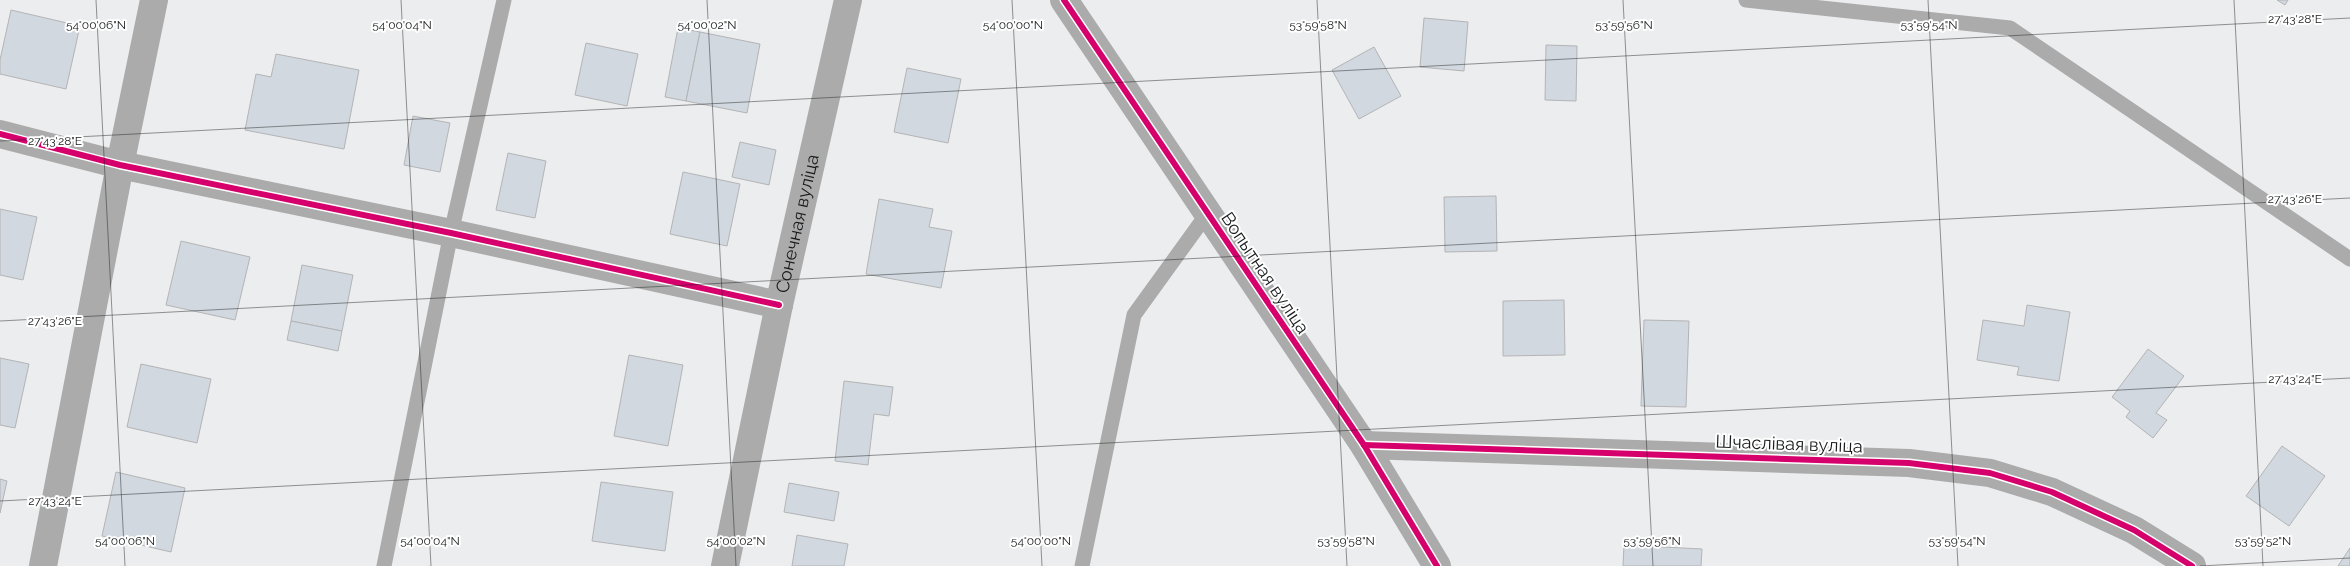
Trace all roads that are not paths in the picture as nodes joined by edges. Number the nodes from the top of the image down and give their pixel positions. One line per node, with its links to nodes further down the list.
1 (154, 0): 7 (street)
2 (504, 0): 9 (lane)
3 (848, 0): 11 (street, Сонечная вуліца)
4 (1064, 0): 8 (street, Вопытная вуліца)
5 (1746, 0): 10 (lane)
6 (0, 134): 7 (street)
7 (120, 165): 9 (street); 14 (street)
8 (1207, 214): 12 (street, Вопытная вуліца); 17 (lane)
9 (451, 233): 11 (street); 15 (lane)
10 (2350, 260)
11 (779, 305): 16 (street, Сонечная вуліца)
12 (1364, 445): 13 (street, Вопытная вуліца); 19 (street, Шчаслівая вуліца)
13 (1418, 553): 18 (street, Вопытная вуліца)
14 (43, 566)
15 (384, 566)
16 (725, 566)
17 (1082, 566)
18 (1437, 566)
19 (2192, 566)

